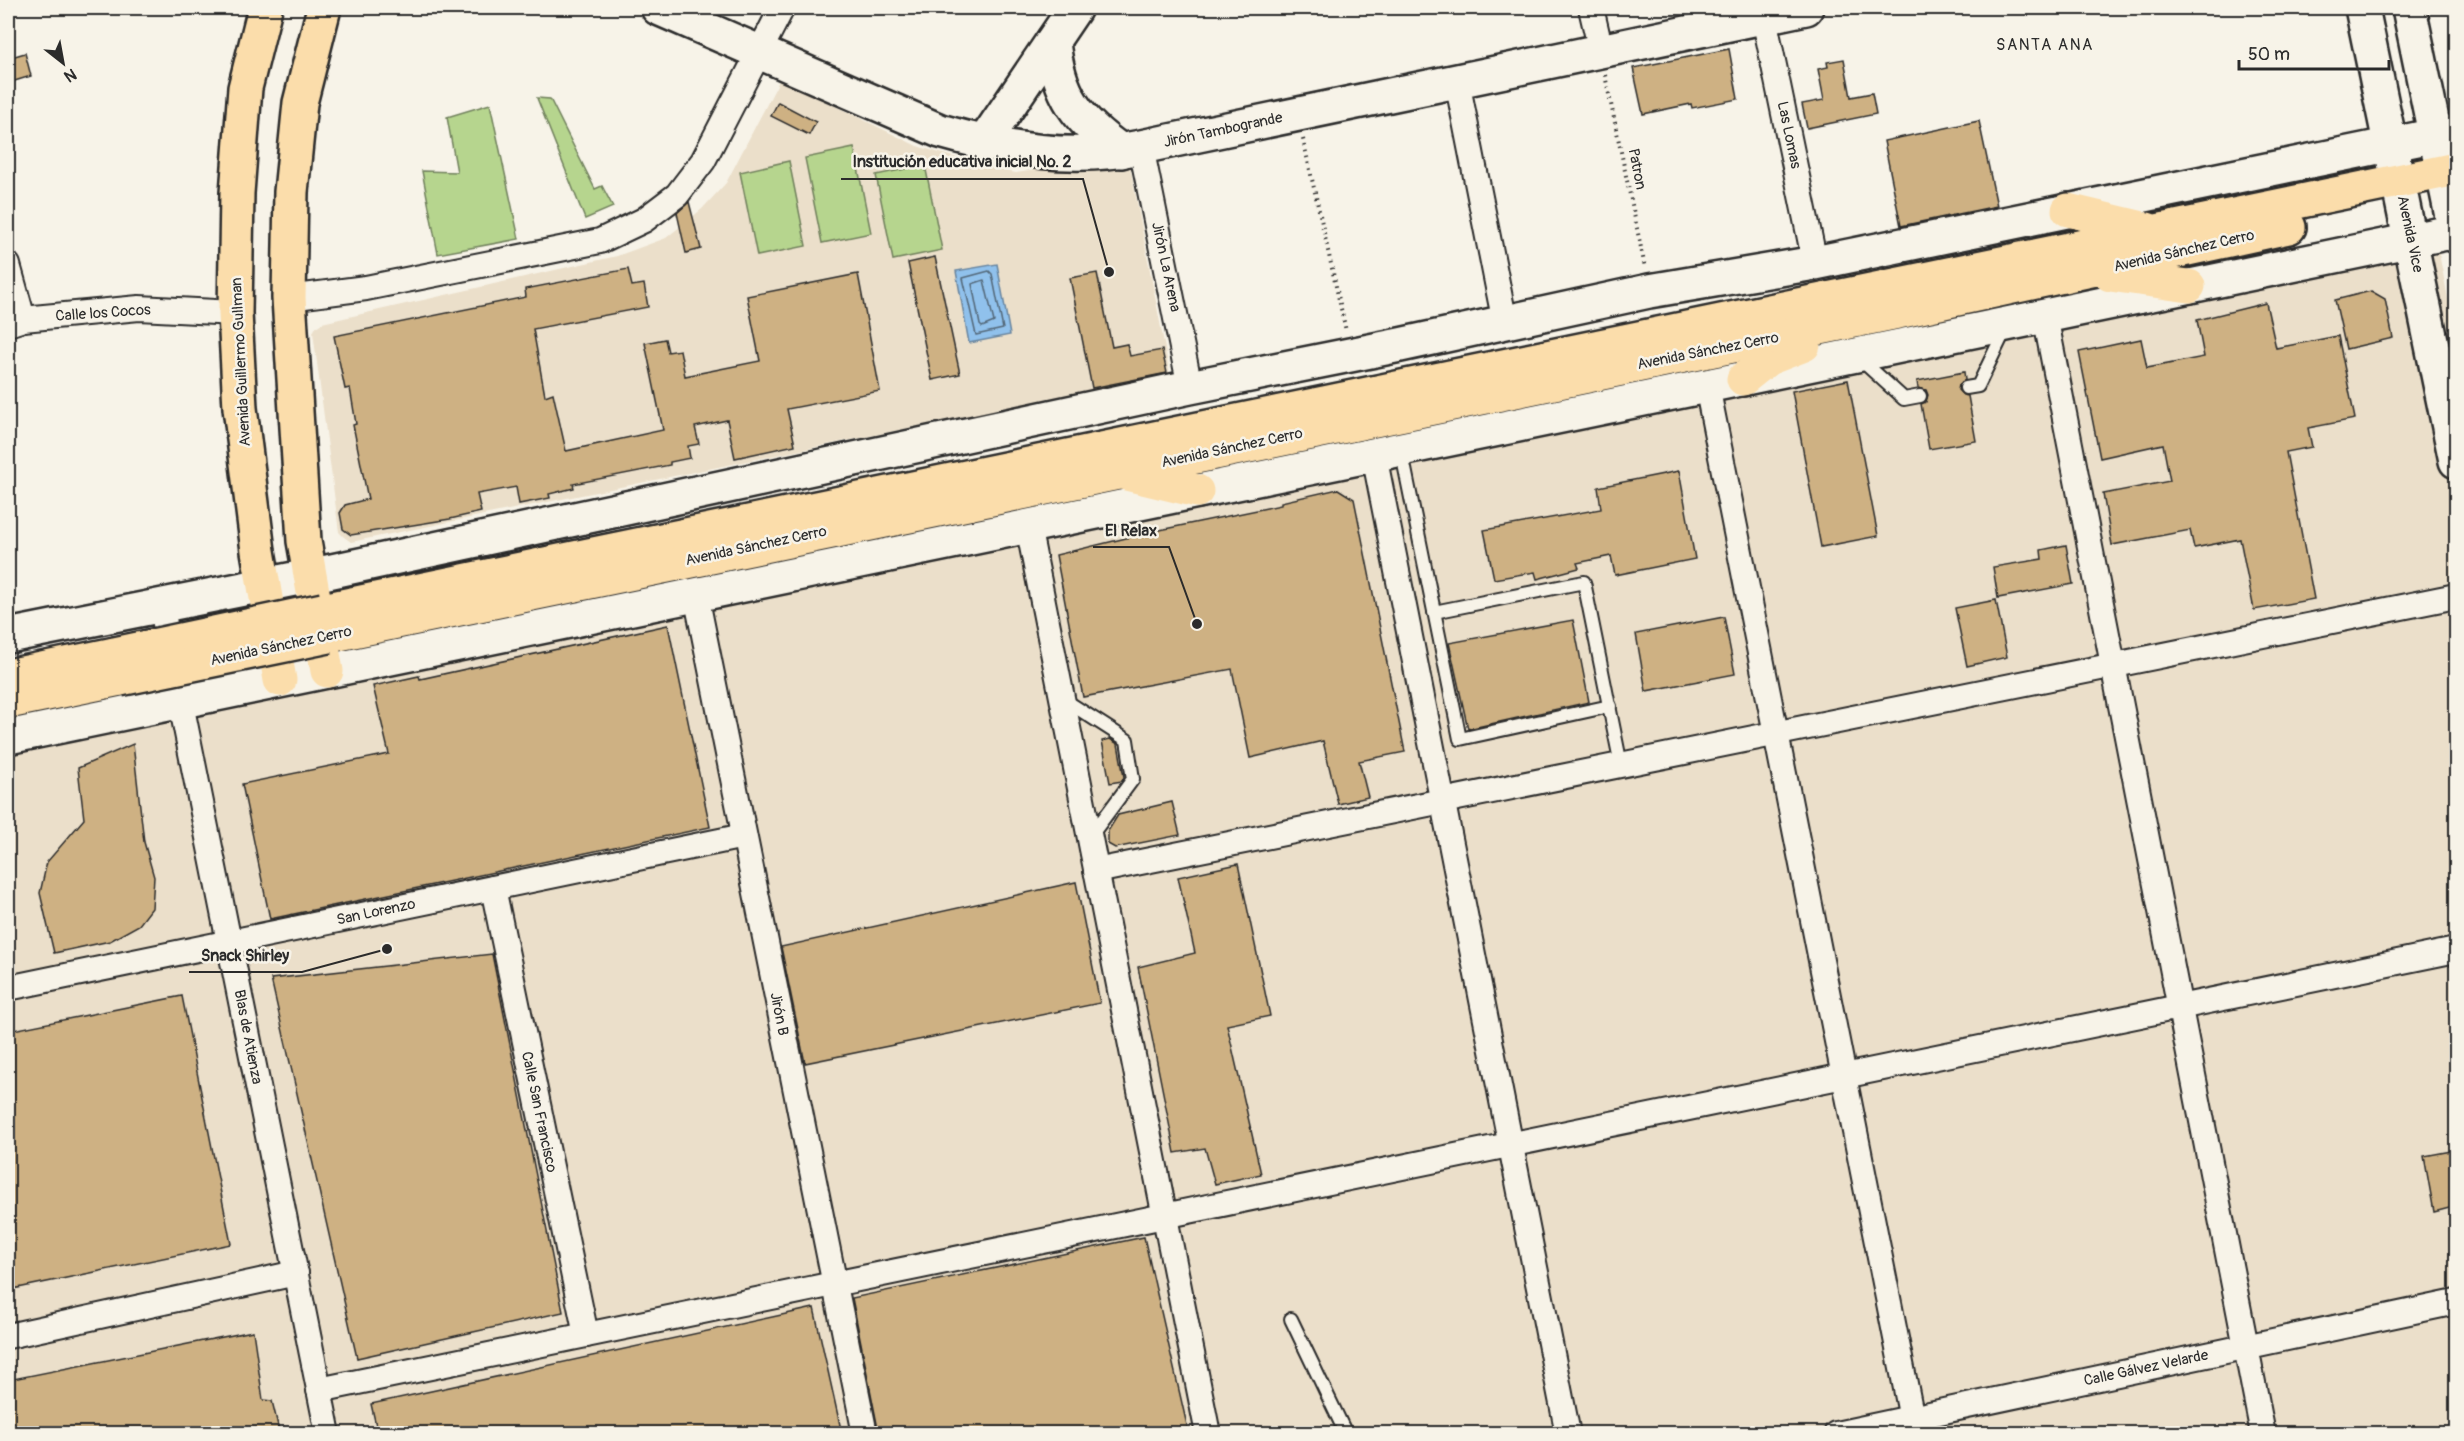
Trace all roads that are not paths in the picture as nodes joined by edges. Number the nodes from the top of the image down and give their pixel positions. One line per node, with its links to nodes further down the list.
1 (265, 8): 30 (main road, Avenida Guillermo Gullman)
2 (324, 8): 29 (main road)
3 (658, 8): 12 (main road, Jirón Tambogrande)
4 (782, 8): 12 (street)
5 (1076, 8): 11 (main road)
6 (1591, 8): 13 (street)
7 (1806, 8): 10 (main road, Jirón Tambogrande)
8 (2362, 8): 17 (main road, Avenida Vice)
9 (2409, 8): 15 (main road)
10 (1763, 12): 13 (main road, Jirón Tambogrande); 25 (street, Las Lomas)
11 (1053, 42): 16 (main road); 18 (main road)
12 (760, 51): 16 (main road, Jirón Tambogrande); 29 (street)
13 (1601, 51): 14 (main road, Jirón Tambogrande)
14 (1457, 81): 18 (main road, Jirón Tambogrande); 34 (street)
15 (2446, 133): 17 (main road); 19 (main road)
16 (983, 144): 18 (main road, Jirón Tambogrande)
17 (2391, 144): 20 (main road, Avenida Vice); 21 (main road)
18 (1131, 149): 39 (street, Jirón La Arena)
19 (2451, 181): 20 (main road, Avenida Sánchez Cerro); 23 (main road)
20 (2401, 191): 22 (main road, Avenida Sánchez Cerro); 24 (main road, Avenida Vice); 27 (main road, Avenida Sánchez Cerro)
21 (2068, 210): 22 (main road); 25 (main road)
22 (2157, 232): 53 (main road, Avenida Sánchez Cerro)
23 (2456, 233): 24 (main road)
24 (2411, 241): 28 (main road); 43 (main road, Avenida Vice)
25 (1815, 262): 34 (main road)
26 (8, 265): 33 (street)
27 (2090, 272): 28 (main road); 31 (main road, Avenida Sánchez Cerro)
28 (2189, 286): 32 (main road)
29 (289, 298): 47 (main road)
30 (235, 313): 33 (street, Calle los Cocos); 48 (main road, Avenida Guillermo Gullman)
31 (1893, 313): 37 (main road); 44 (main road, Avenida Sánchez Cerro)
32 (2045, 316): 35 (main road); 55 (street)
33 (15, 321)
34 (1505, 323): 39 (main road)
35 (2008, 324): 36 (main road); 40 (lane)
36 (1856, 355): 37 (main road); 41 (lane)
37 (1743, 379): 38 (main road)
38 (1707, 386): 42 (main road); 64 (street)
39 (1190, 387): 47 (main road)
40 (1966, 388)
41 (1920, 396)
42 (1388, 452): 45 (main road); 52 (lane); 67 (street)
43 (2457, 461)
44 (1116, 471): 45 (main road); 53 (main road, Avenida Sánchez Cerro)
45 (1197, 491): 46 (main road)
46 (1028, 526): 49 (main road); 60 (street)
47 (309, 576): 48 (main road); 57 (main road)
48 (264, 584): 51 (main road); 59 (main road, Avenida Guillermo Gullman)
49 (696, 595): 57 (main road); 68 (street, Jirón B)
50 (2457, 596): 55 (street)
51 (161, 604): 54 (main road); 61 (street, Blas de Atienza)
52 (1434, 612): 63 (lane); 63 (lane)
53 (326, 623): 56 (main road, Avenida Sánchez Cerro, bridge)
54 (8, 636)
55 (2113, 665): 64 (street); 75 (street)
56 (117, 666): 58 (main road, Avenida Sánchez Cerro); 62 (main road, Avenida Sánchez Cerro)
57 (327, 671): 59 (main road)
58 (8, 676)
59 (280, 680): 61 (main road)
60 (1062, 698): 69 (street); 69 (lane)
61 (180, 701): 65 (main road); 72 (street, Blas de Atienza)
62 (8, 702)
63 (1610, 706): 66 (lane)
64 (1778, 733): 66 (street); 76 (street)
65 (8, 737)
66 (1620, 765): 67 (street)
67 (1443, 801): 70 (street); 77 (street)
68 (744, 836): 71 (street, San Lorenzo); 80 (street, Jirón B)
69 (1089, 838): 70 (street)
70 (1096, 871): 78 (street)
71 (493, 888): 72 (street, San Lorenzo); 83 (street, Calle San Francisco)
72 (229, 942): 74 (street, San Lorenzo); 79 (street, Blas de Atienza)
73 (2457, 950): 75 (street)
74 (8, 988)
75 (2180, 1007): 76 (street); 85 (street)
76 (1845, 1076): 77 (street); 87 (street)
77 (1511, 1145): 78 (street); 92 (street)
78 (1164, 1216): 80 (street); 90 (street)
79 (296, 1273): 84 (street); 86 (street, Blas de Atienza)
80 (833, 1284): 83 (street); 89 (street, Jirón B)
81 (2457, 1302): 85 (street, Calle Gálvez Velarde)
82 (1291, 1319): 91 (lane)
83 (586, 1335): 86 (street)
84 (8, 1336)
85 (2246, 1347): 87 (street, Calle Gálvez Velarde); 94 (street)
86 (319, 1390): 88 (street, Blas de Atienza)
87 (1914, 1426): 93 (street, Calle Gálvez Velarde)
88 (328, 1434)
89 (865, 1434)
90 (1208, 1434)
91 (1346, 1434)
92 (1568, 1434)
93 (1836, 1434)
94 (2263, 1434)

